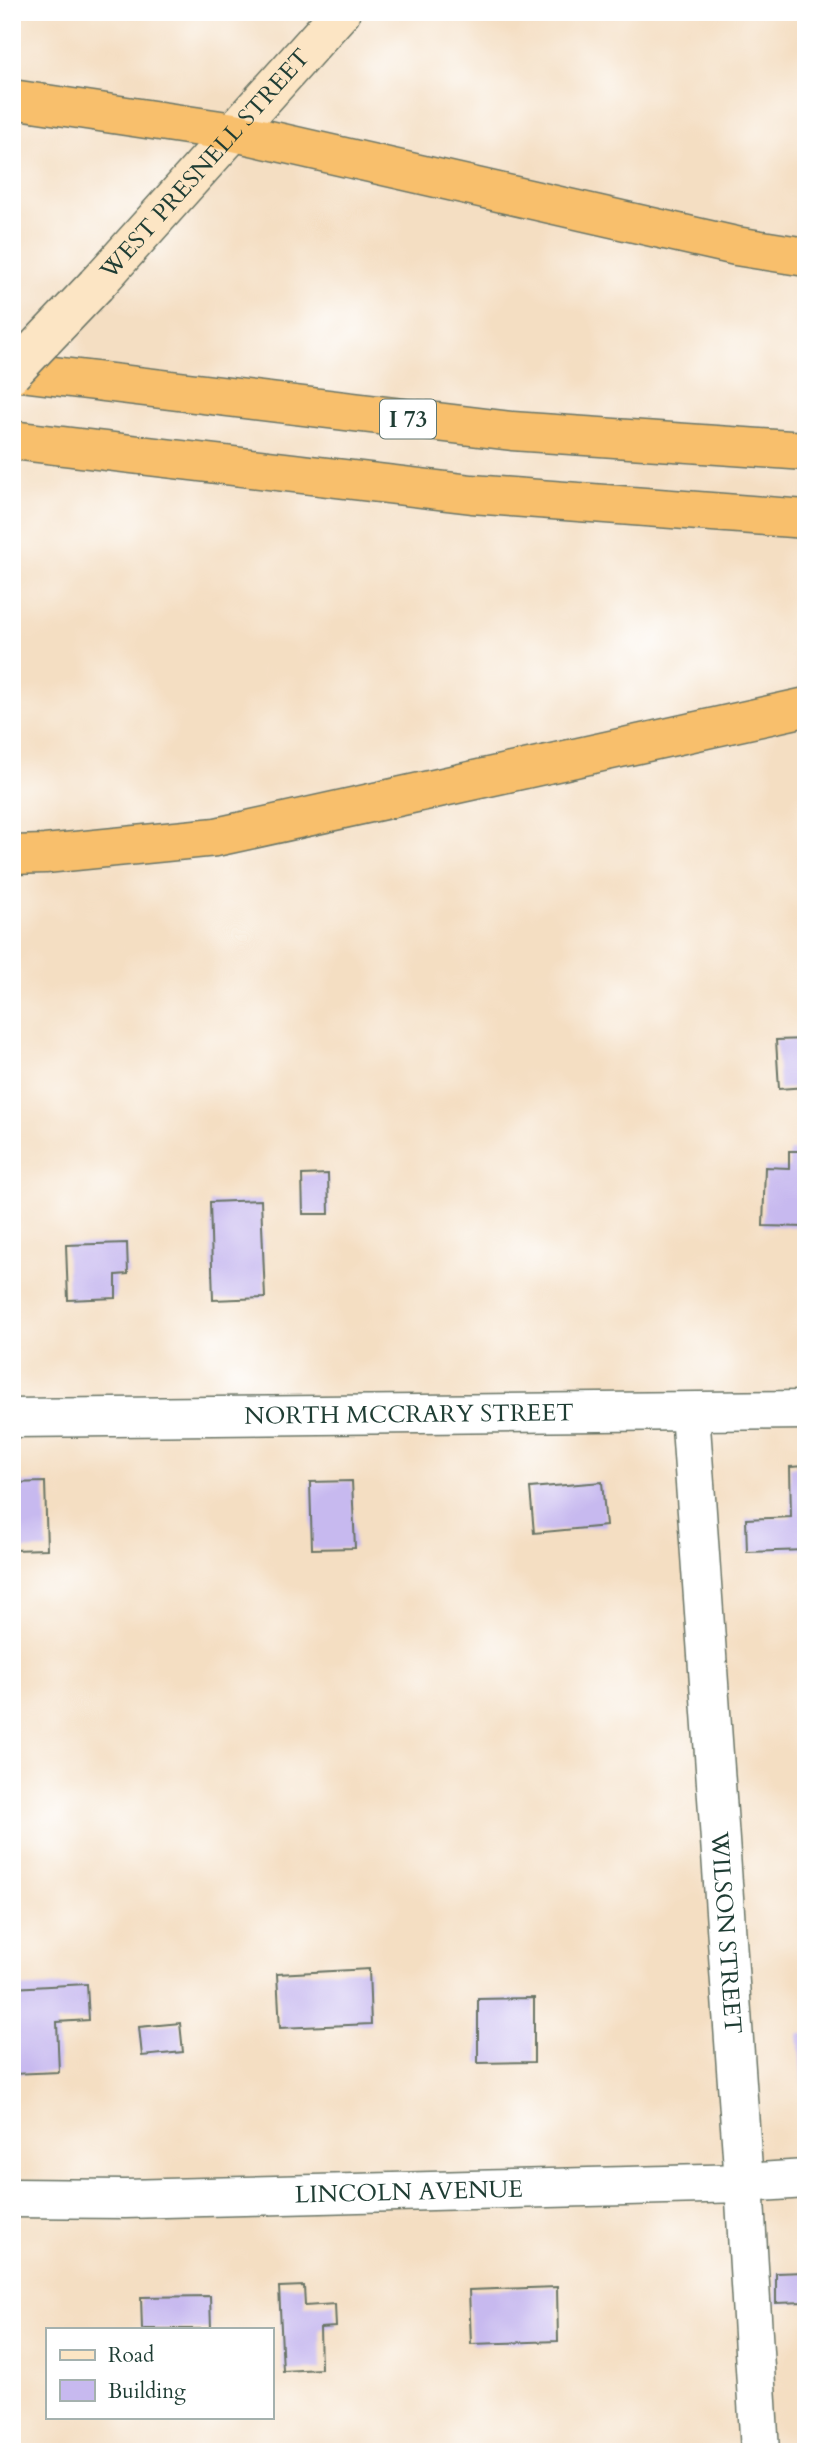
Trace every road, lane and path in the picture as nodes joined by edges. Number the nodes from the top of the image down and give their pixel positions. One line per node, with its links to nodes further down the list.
1 (341, 12): 3 (main road, WEST PRESNELL STREET)
2 (12, 99): 3 (highway)
3 (234, 132): 4 (highway); 5 (main road, WEST PRESNELL STREET, bridge)
4 (806, 257)
5 (12, 372): 7 (highway, I 73)
6 (12, 440): 8 (highway)
7 (806, 451)
8 (806, 519)
9 (806, 707): 10 (highway)
10 (12, 855)
11 (806, 1410): 12 (street, NORTH MCCRARY STREET)
12 (690, 1412): 13 (street, NORTH MCCRARY STREET); 15 (street, WILSON STREET)
13 (12, 1418)
14 (806, 2179): 15 (street, LINCOLN AVENUE)
15 (744, 2183): 16 (street, LINCOLN AVENUE); 17 (street, WILSON STREET)
16 (12, 2198)
17 (760, 2452)

